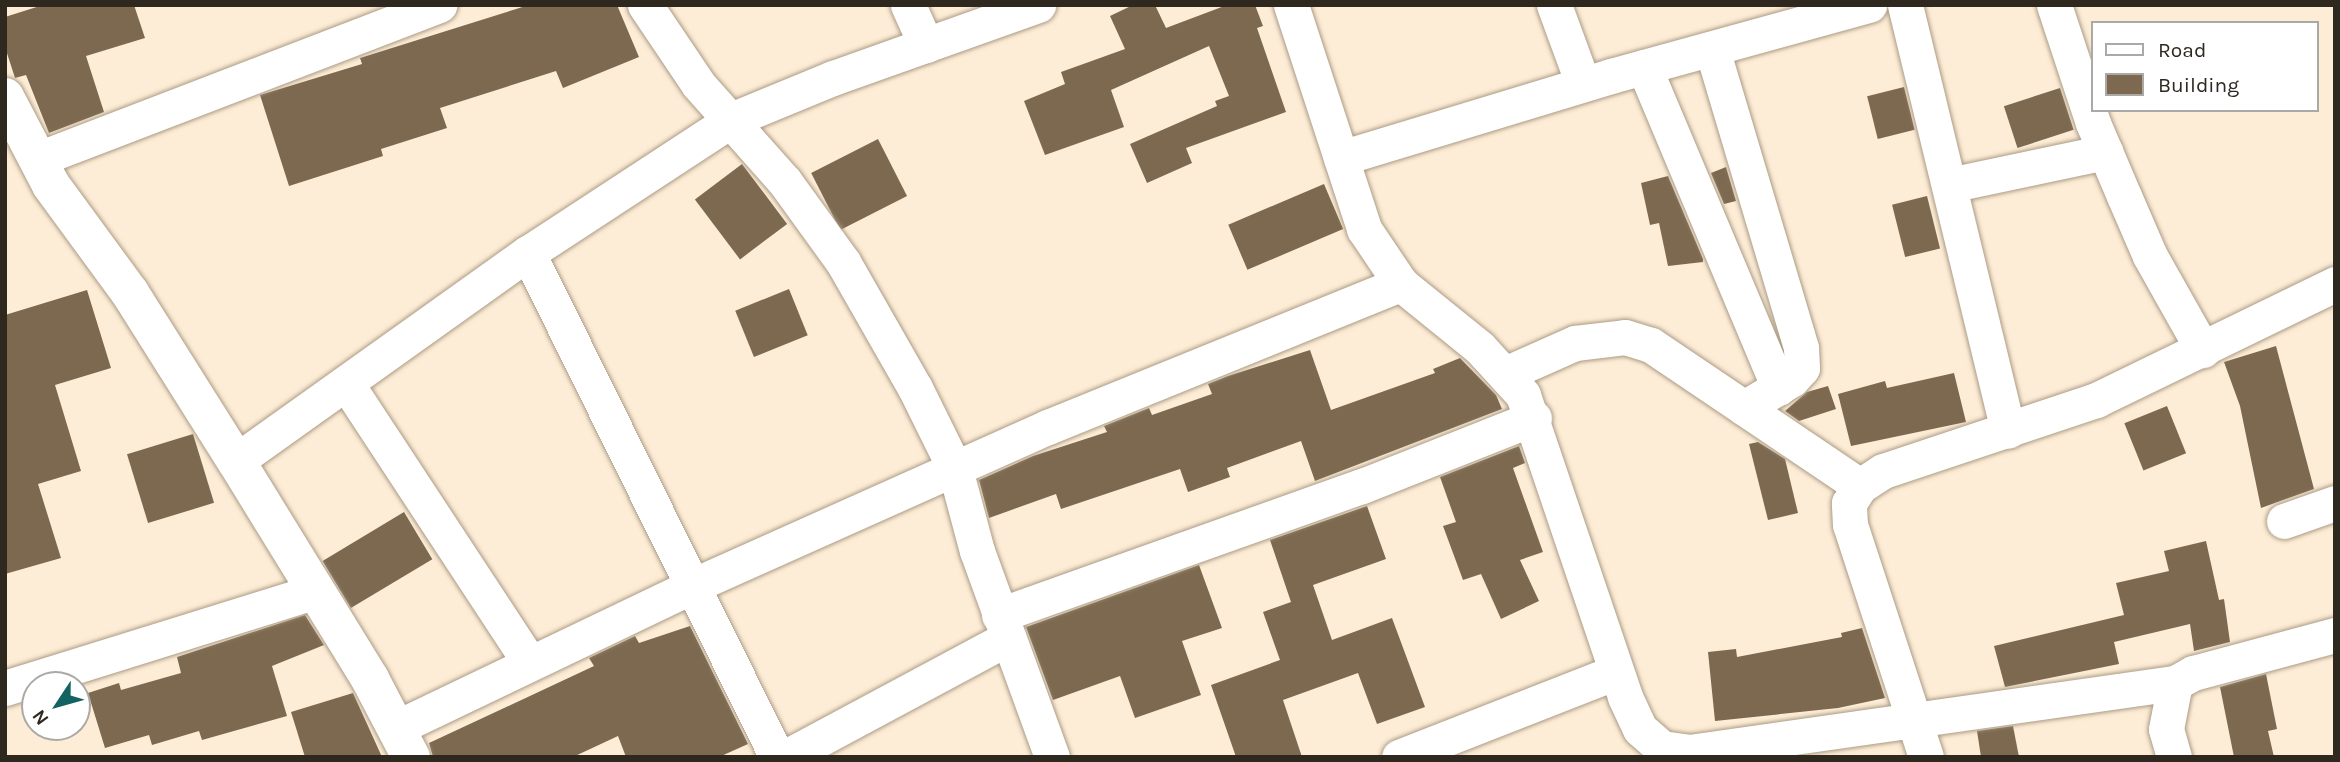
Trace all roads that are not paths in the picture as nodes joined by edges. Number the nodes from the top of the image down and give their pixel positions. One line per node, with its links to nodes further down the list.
1 (440, 5): 18 (street)
2 (645, 5): 15 (street)
3 (908, 5): 10 (street)
4 (1038, 5): 10 (street)
5 (1291, 5): 17 (street)
6 (1554, 5): 13 (street)
7 (1869, 5): 11 (street)
8 (1905, 5): 19 (street)
9 (2054, 5): 16 (street)
10 (926, 45): 15 (street)
11 (1712, 49): 12 (street); 26 (street)
12 (1644, 67): 13 (street); 26 (street)
13 (1583, 84): 17 (street)
14 (5, 97): 18 (street)
15 (731, 120): 20 (street); 31 (street)
16 (2106, 152): 19 (street); 23 (street)
17 (1341, 158): 21 (street)
18 (37, 159): 30 (street)
19 (1949, 185): 29 (street)
20 (528, 253): 25 (street); 35 (street)
21 (1401, 284): 24 (street); 31 (street)
22 (2335, 284): 23 (street)
23 (2203, 350): 29 (street)
24 (1505, 374): 27 (street); 28 (street)
25 (346, 383): 30 (street); 39 (street)
26 (1779, 388): 27 (street)
27 (1744, 408): 32 (street)
28 (1534, 418): 37 (street); 40 (street)
29 (2008, 431): 32 (street)
30 (236, 461): 36 (street)
31 (955, 469): 35 (street); 37 (street)
32 (1860, 486): 43 (street)
33 (2335, 503): 34 (street)
34 (2284, 521)
35 (692, 586): 39 (street); 46 (street)
36 (316, 591): 42 (street); 44 (street)
37 (1004, 627): 47 (street); 48 (street)
38 (2335, 635): 41 (street)
39 (530, 663): 44 (street)
40 (1616, 672): 45 (street); 49 (street)
41 (2175, 683): 43 (street); 51 (street)
42 (5, 688)
43 (1917, 723): 45 (street); 50 (street)
44 (403, 742)
45 (1663, 752)
46 (777, 757)
47 (786, 757)
48 (1052, 757)
49 (1399, 757)
50 (1926, 757)
51 (2174, 757)

